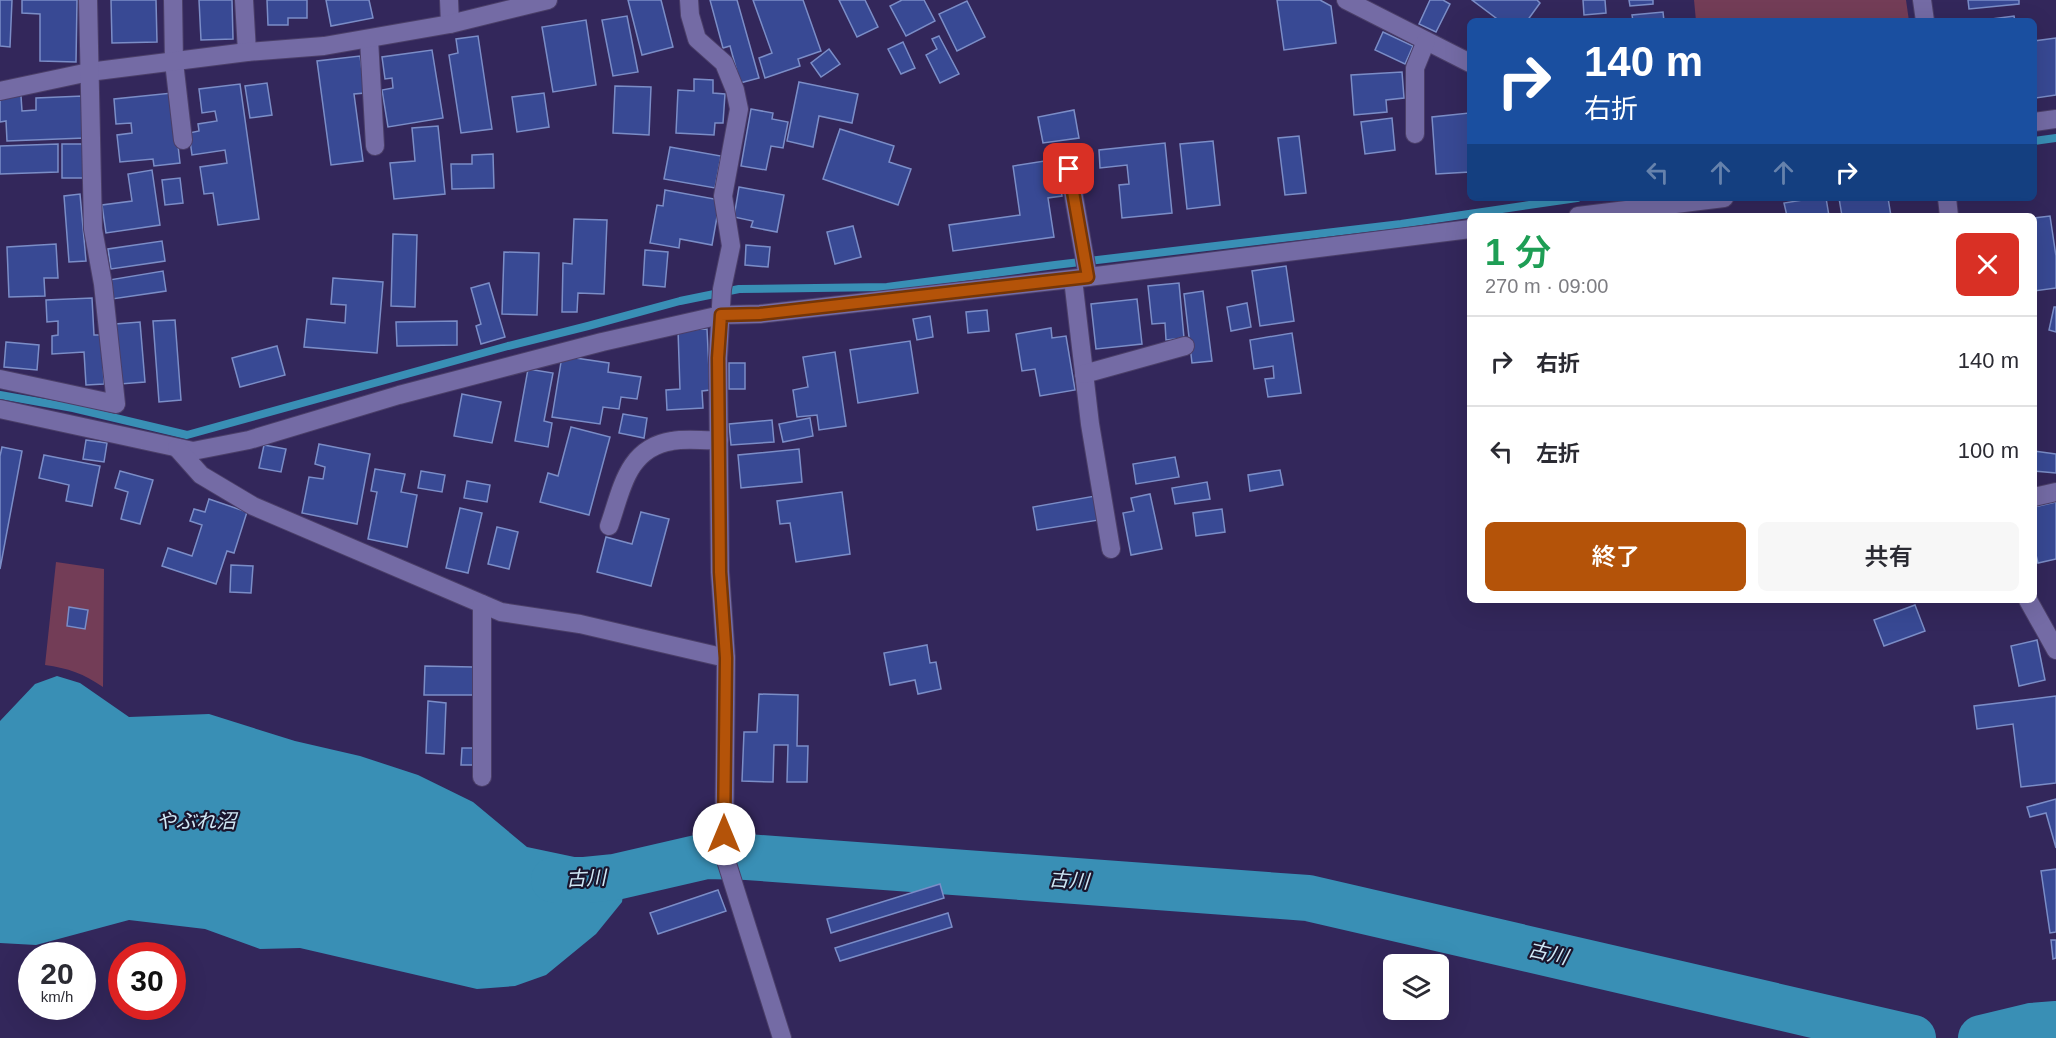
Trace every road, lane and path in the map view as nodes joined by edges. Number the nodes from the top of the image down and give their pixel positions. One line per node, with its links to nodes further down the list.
1 (88, 0): 16 (street)
2 (173, 0): 14 (street)
3 (244, 0): 13 (street)
4 (449, 0): 10 (street)
5 (548, 0): 10 (street)
6 (689, 0): 30 (street)
7 (1346, 0): 12 (street)
8 (1922, 0): 9 (street)
9 (1925, 18)
10 (450, 24): 11 (street)
11 (369, 39): 13 (street); 22 (street)
12 (1426, 41): 15 (street); 20 (street)
13 (247, 52): 14 (street)
14 (174, 62): 16 (street); 21 (street)
15 (1467, 62)
16 (89, 72): 17 (street); 33 (street)
17 (0, 91)
18 (2056, 119): 19 (street)
19 (2037, 122)
20 (1415, 134)
21 (183, 140)
22 (375, 146)
23 (1069, 169): 29 (street)
24 (1686, 201): 26 (street)
25 (1702, 201): 27 (street)
26 (1600, 213)
27 (1712, 213)
28 (1467, 229): 29 (street)
29 (1082, 274): 30 (street); 32 (street)
30 (722, 302): 35 (street); 36 (street)
31 (1185, 346): 32 (street)
32 (1084, 374): 40 (street)
33 (0, 379)
34 (0, 409): 36 (street)
35 (719, 440): 39 (street); 44 (street)
36 (177, 448): 42 (street)
37 (2056, 492): 38 (street)
38 (2037, 496)
39 (609, 526)
40 (1111, 549)
41 (2030, 603): 43 (street)
42 (482, 604): 44 (street); 45 (street)
43 (2056, 650)
44 (726, 658): 46 (street)
45 (482, 777)
46 (782, 1038)

